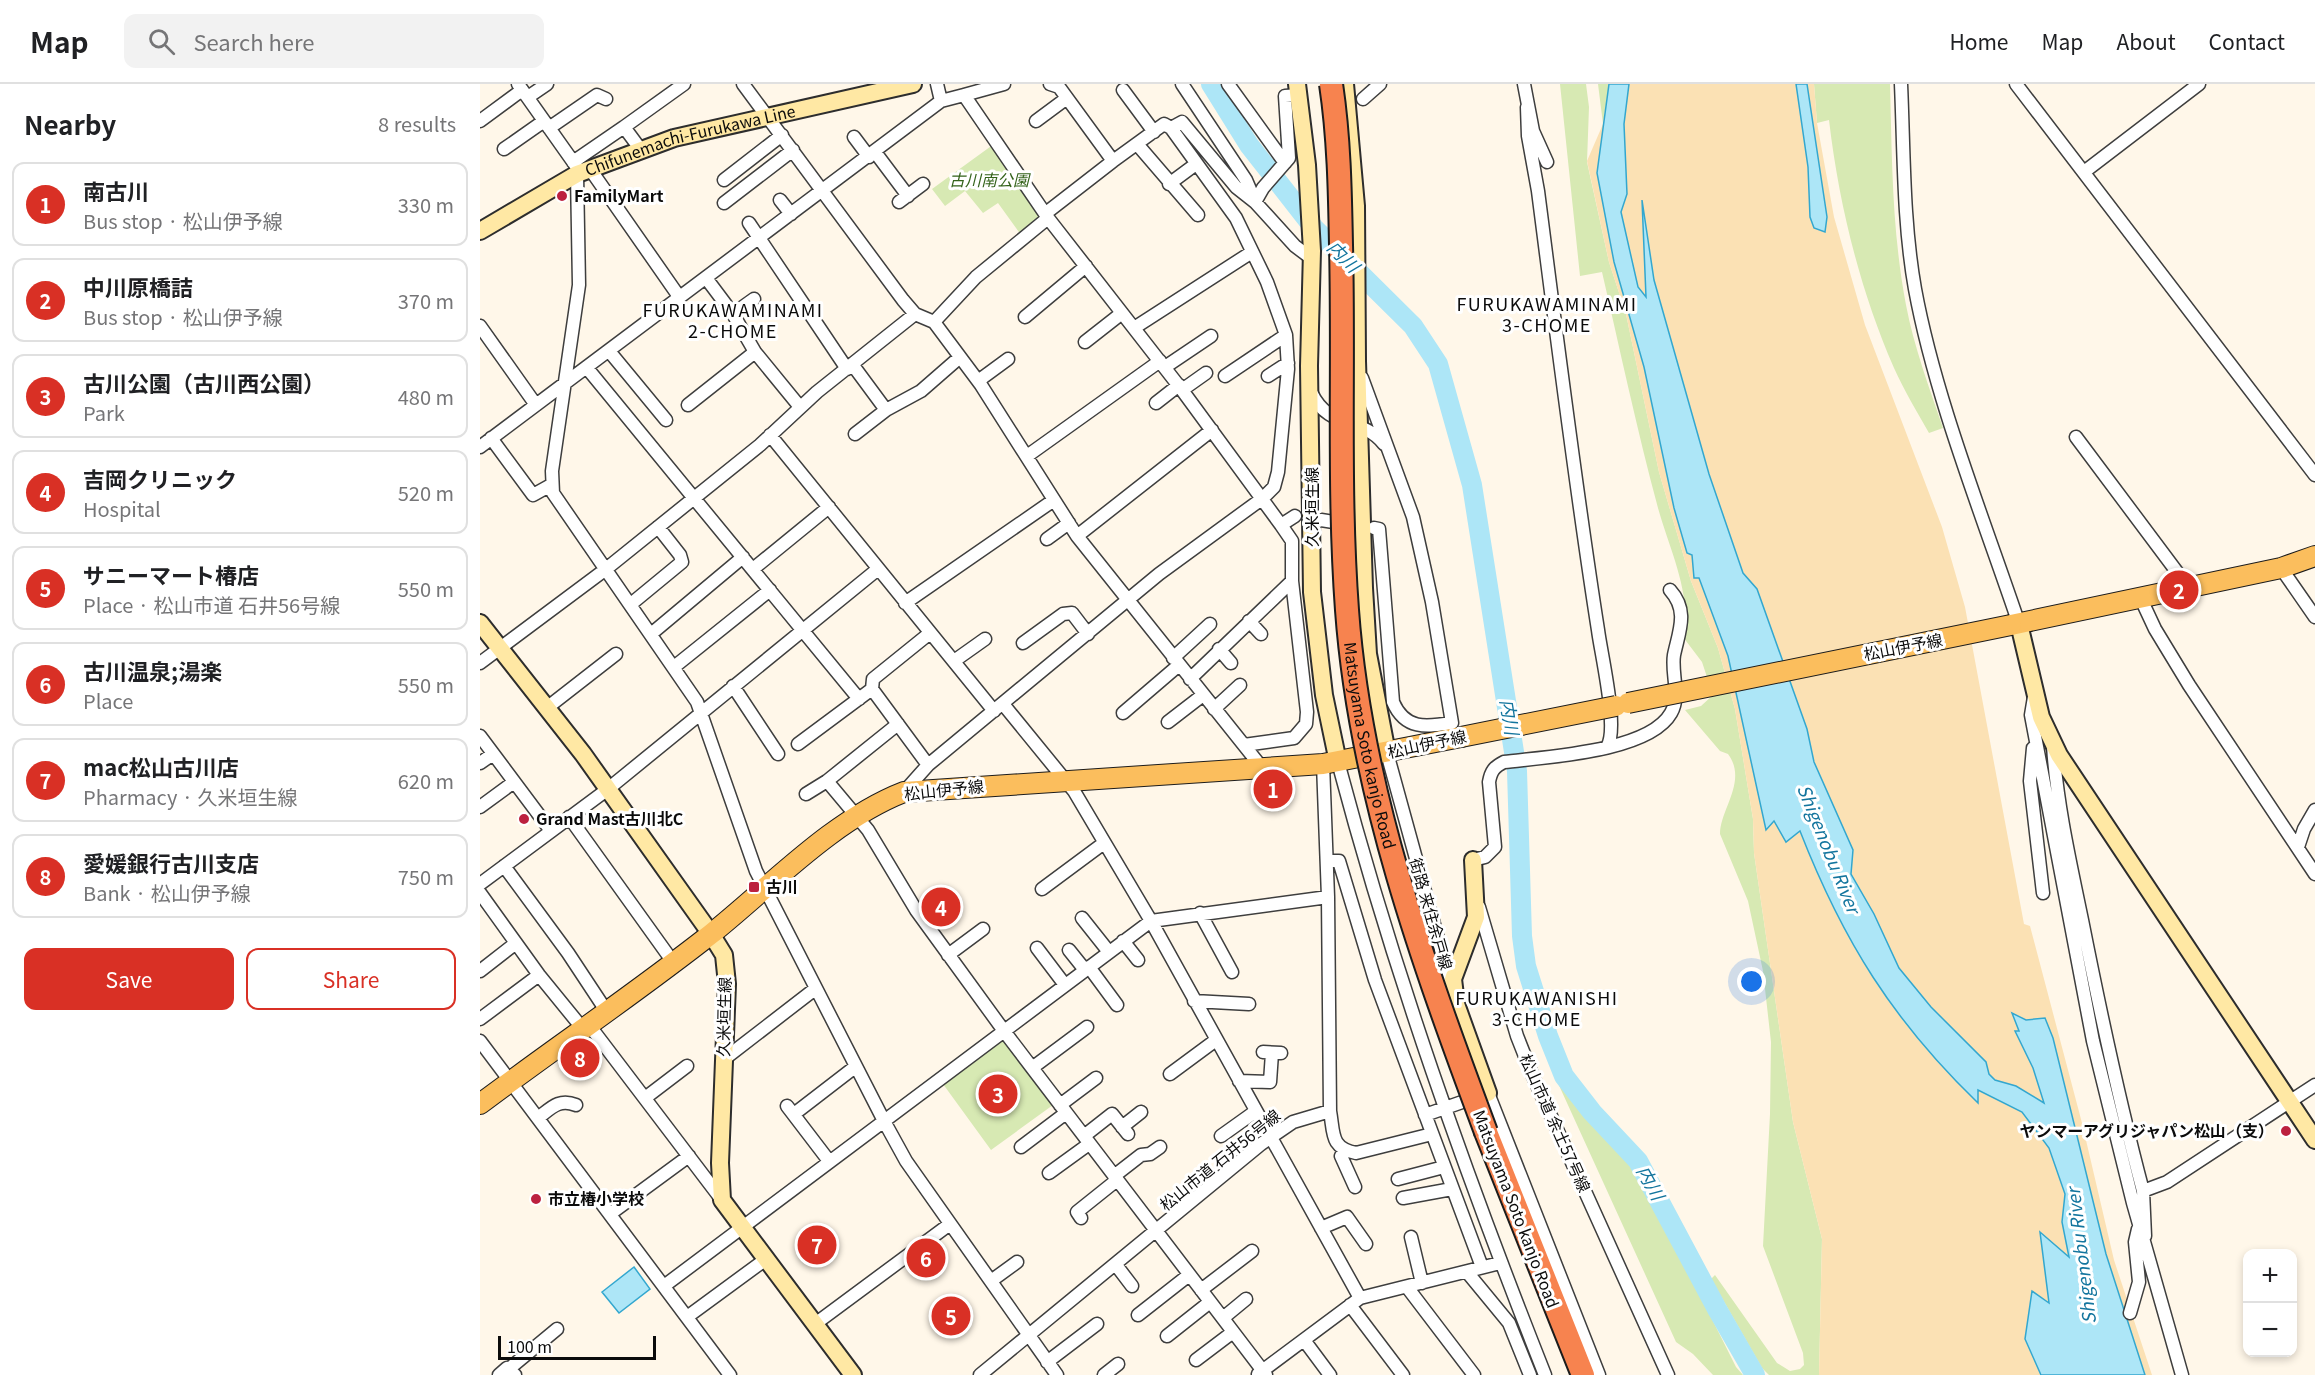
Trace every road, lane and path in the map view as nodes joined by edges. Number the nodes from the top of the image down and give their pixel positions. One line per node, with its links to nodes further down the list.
1 (547, 84): 19 (street)
2 (684, 84): 32 (street)
3 (913, 84): 27 (main road, Chifunemachi-Furukawa Line)
4 (937, 84): 25 (street)
5 (1004, 84): 21 (street)
6 (1050, 84): 22 (street)
7 (1074, 84): 22 (street)
8 (1182, 84): 52 (street)
9 (1228, 84): 44 (street)
10 (1331, 84): 330 (highway, Matsuyama Soto kanjo Road, bridge)
11 (1345, 84): 80 (main road)
12 (1380, 84): 24 (street)
13 (1524, 84): 26 (street)
14 (1901, 84): 140 (street)
15 (2016, 84): 46 (street)
16 (2199, 84): 46 (street)
17 (746, 85): 27 (street)
18 (1298, 89): 44 (street); 61 (main road, 久米垣生線)
19 (523, 90): 28 (street); 30 (street)
20 (1123, 90): 33 (street)
21 (964, 94): 25 (street); 56 (street)
22 (1065, 95): 29 (street); 41 (street)
23 (606, 99): 30 (street)
24 (1363, 99)
25 (941, 101): 40 (street)
26 (1527, 107): 42 (street); 175 (street)
27 (769, 117): 34 (street); 38 (main road, Chifunemachi-Furukawa Line)
28 (480, 121)
29 (1036, 121)
30 (547, 124): 37 (street); 45 (street)
31 (1174, 126): 33 (street); 43 (street); 52 (street)
32 (624, 127): 38 (street); 45 (street)
33 (1154, 132): 36 (street)
34 (782, 135): 39 (street); 47 (street)
35 (855, 137): 40 (street)
36 (1137, 144): 41 (street); 49 (street)
37 (504, 149)
38 (641, 150): 45 (main road, Chifunemachi-Furukawa Line)
39 (793, 150): 50 (street); 53 (street)
40 (872, 154): 48 (street); 50 (street)
41 (1113, 161): 56 (street)
42 (1547, 162)
43 (1196, 164): 49 (street); 60 (street)
44 (1284, 164): 52 (street)
45 (580, 170): 58 (main road, Chifunemachi-Furukawa Line); 64 (street); 89 (street)
46 (2084, 172): 107 (street)
47 (724, 180)
48 (923, 184)
49 (1169, 184): 55 (street)
50 (823, 190): 54 (street); 68 (street)
51 (780, 200): 54 (street)
52 (1255, 202): 61 (street)
53 (724, 203)
54 (790, 214): 59 (street)
55 (1198, 215)
56 (1047, 216): 62 (street); 70 (street)
57 (749, 223): 59 (street)
58 (480, 231)
59 (759, 238): 63 (street); 83 (street)
60 (1252, 252): 72 (street); 73 (street)
61 (1312, 254): 91 (main road, 久米垣生線)
62 (1086, 266): 66 (street); 69 (street)
63 (706, 278): 64 (street); 67 (street)
64 (680, 298): 76 (street)
65 (754, 299): 67 (street)
66 (1122, 313): 72 (street); 75 (street)
67 (733, 314): 77 (street)
68 (915, 314): 70 (street); 83 (street)
69 (1025, 317)
70 (934, 322): 78 (street)
71 (480, 326): 93 (street)
72 (1134, 328): 82 (street)
73 (1286, 335): 81 (street); 86 (street)
74 (1211, 336): 82 (street)
75 (1085, 342)
76 (609, 351): 84 (street); 97 (street)
77 (755, 352): 94 (street); 95 (street)
78 (960, 357): 88 (street); 96 (street)
79 (1008, 359): 88 (street)
80 (1357, 361): 98 (main road); 105 (street)
81 (1288, 363): 87 (street); 110 (street)
82 (1162, 364): 90 (street); 106 (street)
83 (850, 366): 95 (street); 96 (street)
84 (587, 368): 89 (street); 109 (street)
85 (1206, 374): 90 (street)
86 (1225, 375)
87 (1268, 376)
88 (978, 381): 106 (street)
89 (564, 385): 93 (street); 108 (street)
90 (1180, 388): 92 (street); 99 (street)
91 (1310, 390): 98 (street); 180 (main road, 久米垣生線)
92 (1156, 403)
93 (536, 405): 103 (street)
94 (688, 405)
95 (800, 408): 101 (street)
96 (886, 410): 100 (street)
97 (666, 420)
98 (1360, 428): 105 (street); 177 (main road)
99 (1212, 430): 110 (street); 120 (street)
100 (855, 434)
101 (770, 435): 109 (street); 112 (street)
102 (2076, 437): 129 (street)
103 (491, 438): 104 (street); 108 (street)
104 (480, 447)
105 (1390, 452): 119 (street)
106 (1027, 456): 111 (street)
107 (2315, 475)
108 (551, 485): 124 (street)
109 (694, 498): 118 (street); 123 (street)
110 (1263, 498): 116 (street); 133 (street)
111 (1054, 500): 115 (street); 134 (street)
112 (828, 507): 126 (street); 127 (street)
113 (1295, 516): 116 (street)
114 (1321, 520): 117 (street)
115 (1069, 523): 120 (street); 121 (street)
116 (1281, 525): 128 (street)
117 (1353, 525)
118 (658, 527): 124 (street); 135 (street)
119 (1374, 528)
120 (1077, 536): 133 (street)
121 (1047, 539)
122 (2315, 556): 125 (main road, 松山伊予線)
123 (743, 557): 126 (street); 143 (street)
124 (606, 568): 135 (street); 148 (street)
125 (2281, 568): 129 (main road, 松山伊予線); 136 (street)
126 (753, 569): 130 (street)
127 (878, 569): 134 (street); 141 (street)
128 (1292, 581): 137 (street); 174 (street)
129 (2189, 588): 132 (main road, 松山伊予線)
130 (770, 590): 141 (street); 155 (street)
131 (1671, 590): 175 (street)
132 (2141, 599): 140 (main road, 松山伊予線); 195 (street)
133 (1127, 601): 144 (street); 152 (street)
134 (905, 603): 142 (street)
135 (631, 604): 143 (street)
136 (2315, 617)
137 (1249, 621): 145 (street); 149 (street)
138 (480, 623): 148 (main road, 久米垣生線)
139 (1210, 624): 152 (street)
140 (2015, 624): 160 (main road); 177 (main road, 松山伊予線, bridge)
141 (802, 629): 158 (street); 162 (street)
142 (930, 633): 151 (street); 159 (street)
143 (651, 634): 155 (street)
144 (1088, 634): 147 (street); 164 (street)
145 (1260, 634)
146 (985, 639): 151 (street)
147 (1023, 643)
148 (500, 648): 153 (street); 163 (main road, 久米垣生線)
149 (1219, 649): 154 (street); 156 (street)
150 (616, 654): 163 (street)
151 (954, 662): 164 (street)
152 (1176, 662): 156 (street); 167 (street)
153 (480, 663)
154 (1231, 663)
155 (674, 667): 166 (street)
156 (1190, 679): 161 (street)
157 (1240, 685): 165 (street)
158 (733, 686): 166 (street); 176 (street)
159 (872, 689): 162 (street); 169 (street)
160 (2035, 692): 172 (street); 173 (main road)
161 (1203, 694): 165 (street); 168 (street)
162 (859, 699): 171 (street)
163 (548, 707): 186 (main road, 久米垣生線)
164 (998, 707): 181 (street); 185 (street)
165 (1214, 709): 174 (street)
166 (702, 712): 186 (street); 201 (street)
167 (1123, 713)
168 (1168, 722)
169 (897, 724): 181 (street); 183 (street)
170 (480, 736): 178 (street)
171 (798, 744)
172 (2036, 744): 204 (street); 281 (street)
173 (2053, 744): 249 (main road); 275 (street)
174 (1244, 745): 182 (street)
175 (1607, 747): 196 (street)
176 (778, 753)
177 (1387, 753): 180 (main road, 松山伊予線); 228 (street, 街路 来住余戸線)
178 (493, 754): 179 (street); 184 (street)
179 (480, 763)
180 (1330, 763): 182 (main road, 松山伊予線); 197 (street); 252 (street)
181 (928, 765): 187 (street)
182 (1263, 769): 185 (main road, 松山伊予線)
183 (827, 781): 188 (street); 192 (street)
184 (514, 782): 189 (street); 193 (street)
185 (1068, 782): 187 (main road, 松山伊予線); 194 (street)
186 (608, 789): 191 (street); 211 (main road, 久米垣生線)
187 (904, 792): 192 (main road, 松山伊予線)
188 (806, 794)
189 (480, 807)
190 (2315, 810): 195 (street)
191 (569, 817): 193 (street); 219 (street)
192 (857, 818): 201 (main road, 松山伊予線); 217 (street)
193 (550, 831): 198 (street)
194 (1104, 843): 202 (street); 209 (street)
195 (2298, 847): 199 (street)
196 (1473, 860): 203 (main road, 松山市道 余土57号線)
197 (1327, 861): 206 (street); 257 (street)
198 (504, 866): 200 (street); 230 (street)
199 (2315, 874)
200 (480, 884)
201 (764, 888): 211 (main road, 松山伊予線); 225 (street)
202 (1042, 889)
203 (1476, 891): 228 (main road); 332 (street, 松山市道 余土57号線)
204 (2043, 893)
205 (480, 894): 213 (street)
206 (1328, 897): 207 (street); 255 (street)
207 (1200, 913): 209 (street); 222 (street)
208 (1082, 918): 216 (street)
209 (1151, 921): 212 (street); 226 (street)
210 (983, 929): 217 (street)
211 (711, 934): 219 (main road, 松山伊予線); 238 (main road, 久米垣生線)
212 (1124, 941): 216 (street); 218 (street)
213 (516, 943): 221 (street); 223 (street)
214 (1037, 948): 224 (street)
215 (1069, 950): 220 (street)
216 (1109, 952): 220 (street)
217 (948, 955): 234 (street)
218 (1138, 960)
219 (673, 962): 230 (main road, 松山伊予線)
220 (1087, 969): 224 (street); 229 (street)
221 (480, 971)
222 (1232, 972)
223 (539, 975): 231 (street); 232 (street)
224 (1065, 985): 234 (street)
225 (815, 989): 238 (street); 240 (street)
226 (1194, 1000): 227 (street); 235 (street)
227 (1249, 1004)
228 (1456, 1004): 247 (main road, 街路 来住余戸線)
229 (1117, 1005)
230 (607, 1012): 232 (main road, 松山伊予線)
231 (480, 1019)
232 (586, 1027): 244 (main road, 松山伊予線); 248 (street)
233 (1087, 1027): 241 (street)
234 (1004, 1031): 241 (street); 259 (street)
235 (1216, 1040): 242 (street); 245 (street)
236 (480, 1041): 244 (street)
237 (1272, 1053): 245 (street)
238 (723, 1060): 276 (main road, 久米垣生線)
239 (687, 1066): 248 (street)
240 (855, 1067): 259 (street); 269 (street)
241 (1032, 1068): 253 (street)
242 (1170, 1074)
243 (1096, 1078): 253 (street)
244 (510, 1081): 250 (main road, 松山伊予線); 258 (street)
245 (1239, 1081): 254 (street)
246 (2315, 1085): 249 (street)
247 (1488, 1093): 252 (street); 331 (street, 街路 来住余戸線)
248 (645, 1098): 268 (street)
249 (2288, 1102): 264 (main road); 275 (street)
250 (480, 1104)
251 (576, 1106): 258 (street)
252 (1444, 1108): 257 (street); 290 (street)
253 (1063, 1109): 263 (street); 265 (street)
254 (1256, 1111): 261 (street); 262 (street)
255 (1330, 1111): 262 (street, 松山市道 石井56号線); 267 (street)
256 (1142, 1112): 263 (street)
257 (1425, 1114): 260 (street)
258 (538, 1118): 277 (street)
259 (884, 1121): 269 (street); 279 (street)
260 (1432, 1134): 267 (street); 270 (street)
261 (1221, 1136)
262 (1271, 1137): 282 (street); 283 (street, 松山市道 石井56号線)
263 (1087, 1140): 271 (street); 272 (street)
264 (2315, 1140)
265 (1021, 1147)
266 (1160, 1147): 272 (street)
267 (1344, 1151): 273 (street)
268 (689, 1156): 276 (street); 277 (street)
269 (829, 1161): 280 (street)
270 (1444, 1167): 274 (street); 274 (street)
271 (1049, 1173)
272 (1116, 1178): 278 (street); 283 (street)
273 (1355, 1187)
274 (1452, 1190): 292 (street)
275 (2143, 1191): 286 (street)
276 (722, 1200): 280 (main road)
277 (610, 1215): 297 (street)
278 (1081, 1218)
279 (950, 1224): 295 (street); 308 (street)
280 (741, 1227): 288 (main road); 297 (street)
281 (2139, 1227): 286 (street); 304 (street)
282 (1321, 1228): 285 (street); 302 (street)
283 (1157, 1232): 291 (street, 松山市道 石井56号線); 294 (street)
284 (1411, 1237): 296 (street)
285 (1366, 1244)
286 (2144, 1244): 333 (street)
287 (1252, 1251): 300 (street)
288 (766, 1259): 306 (street); 308 (main road)
289 (1017, 1262): 295 (street)
290 (1500, 1263): 292 (street); 329 (street)
291 (1116, 1264): 298 (street); 312 (street, 松山市道 石井56号線)
292 (1482, 1267): 293 (street)
293 (1467, 1272): 296 (street); 328 (street)
294 (1189, 1275): 300 (street); 305 (street)
295 (991, 1281): 312 (street)
296 (1422, 1283): 299 (street)
297 (664, 1286): 306 (street)
298 (1132, 1286)
299 (1407, 1287): 302 (street); 327 (street)
300 (1201, 1290): 303 (street)
301 (1246, 1299): 307 (street)
302 (1355, 1301): 314 (street); 326 (street)
303 (1210, 1302): 307 (street); 313 (street)
304 (2130, 1313)
305 (1138, 1315)
306 (687, 1317): 321 (street)
307 (1223, 1318): 311 (street)
308 (815, 1324): 322 (main road)
309 (1097, 1324): 316 (street)
310 (557, 1329): 318 (street)
311 (1233, 1332): 315 (street); 320 (street)
312 (1029, 1335): 316 (street); 319 (street, 松山市道 石井56号線)
313 (1167, 1336)
314 (1304, 1340): 320 (street); 325 (street)
315 (1196, 1360)
316 (1047, 1362): 323 (street)
317 (1118, 1364): 324 (street)
318 (508, 1373)
319 (984, 1374)
320 (1262, 1374)
321 (730, 1375)
322 (853, 1375)
323 (1057, 1375)
324 (1104, 1375)
325 (1330, 1375)
326 (1403, 1375)
327 (1474, 1375)
328 (1530, 1375)
329 (1545, 1375)
330 (1583, 1375)
331 (1599, 1375)
332 (1668, 1375)
333 (2182, 1375)

